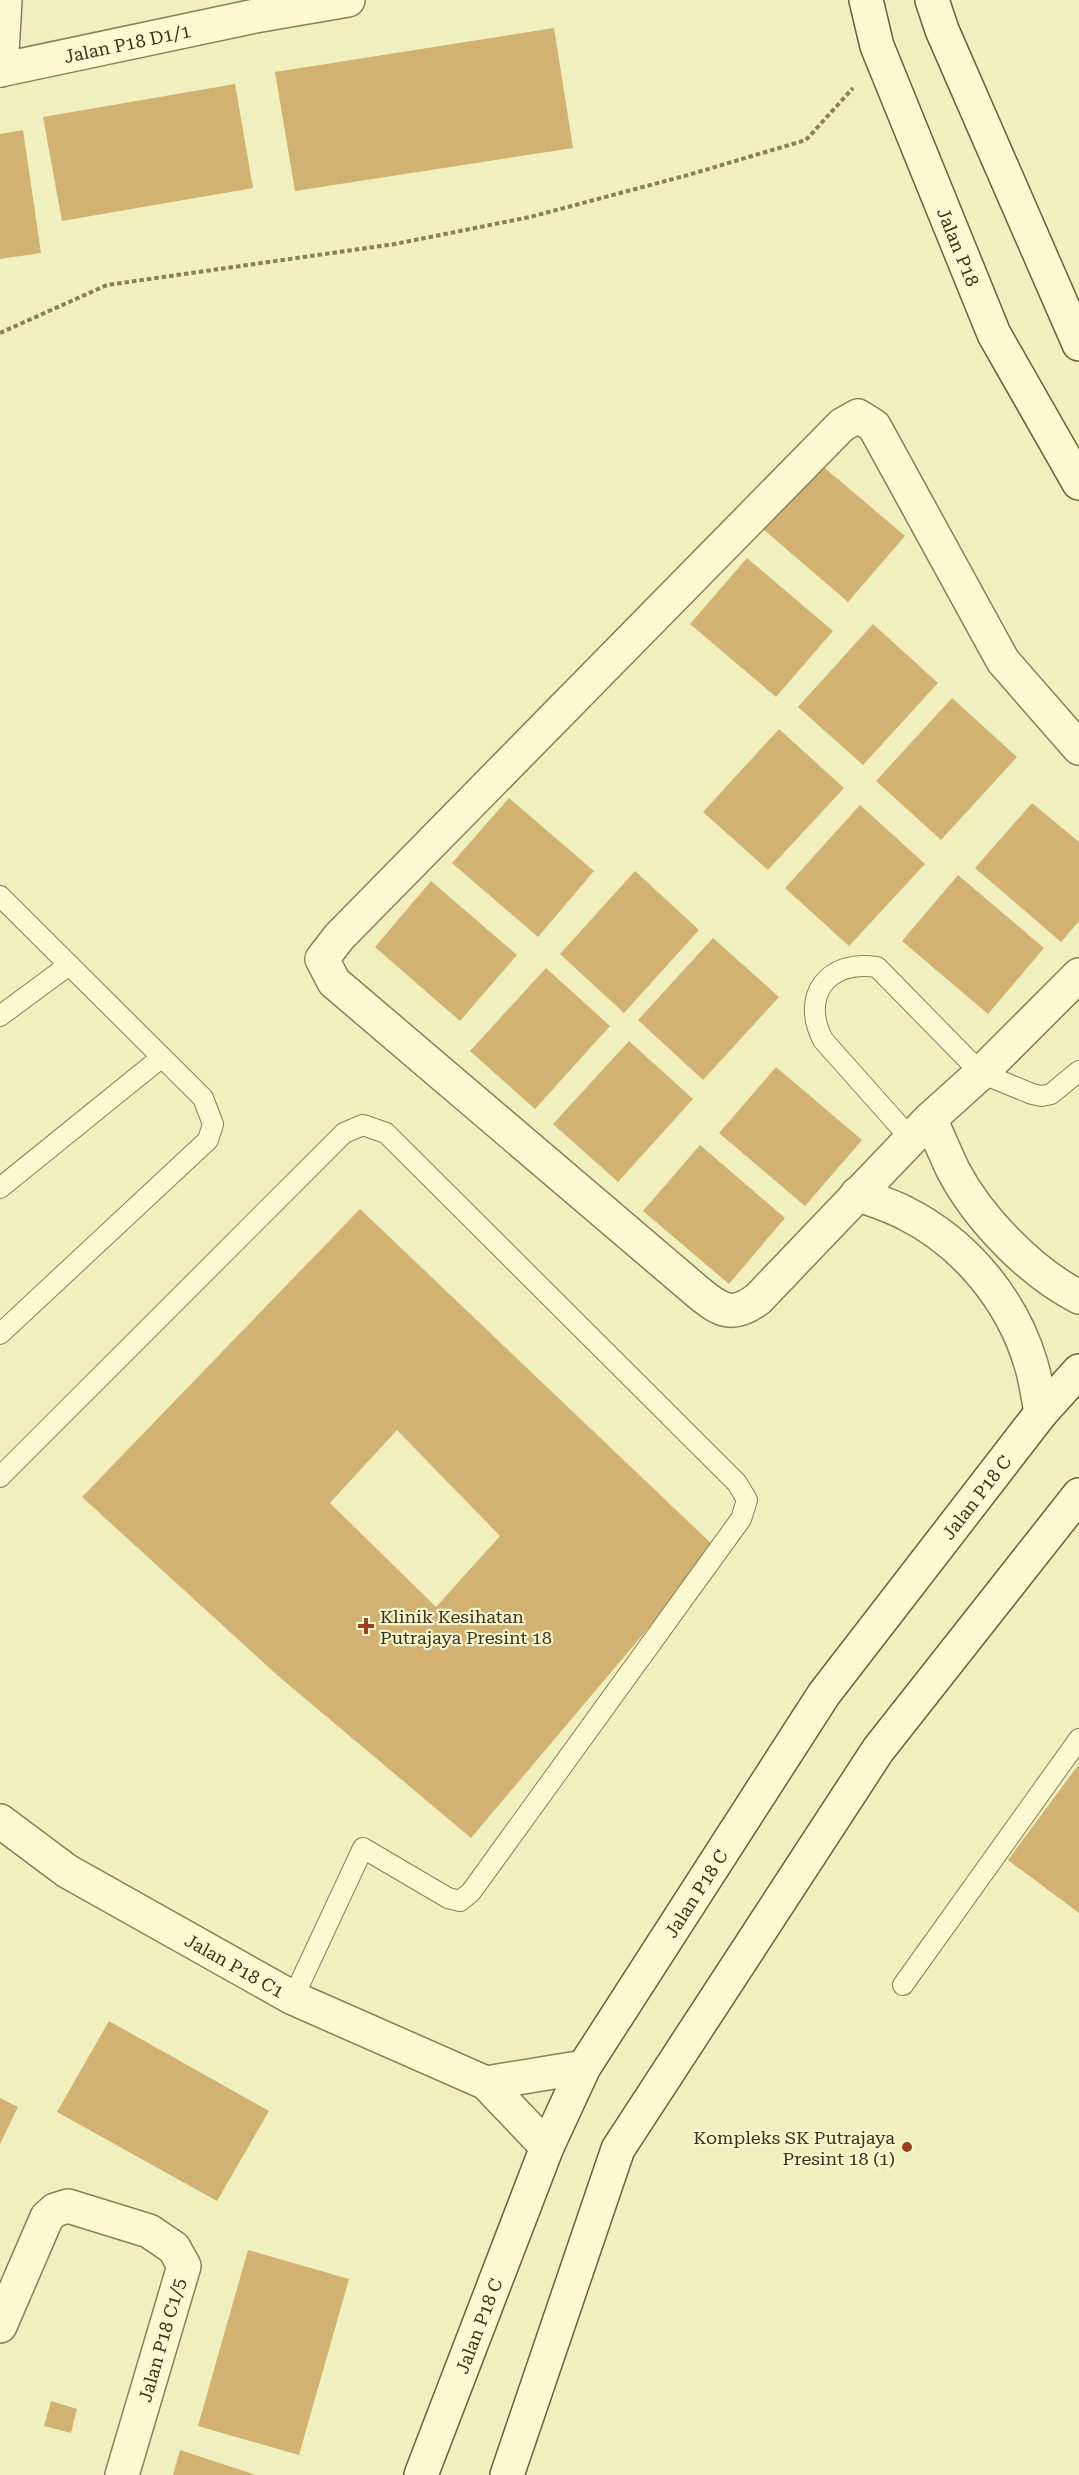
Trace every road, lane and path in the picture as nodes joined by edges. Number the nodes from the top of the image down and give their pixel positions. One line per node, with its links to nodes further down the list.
1 (5, 0): 7 (street, Jalan P18 D1/1)
2 (348, 0): 5 (street, Jalan P18 D1/1)
3 (866, 0): 6 (street, Jalan P18)
4 (932, 0): 9 (street)
5 (256, 8): 7 (street, Jalan P18 D1/1)
6 (877, 46): 8 (path); 10 (street, Jalan P18)
7 (0, 70)
8 (0, 333)
9 (1079, 344)
10 (1079, 483)
11 (1079, 748): 21 (street)
12 (0, 896): 13 (lane)
13 (69, 965): 15 (lane); 16 (lane)
14 (1079, 975): 18 (street)
15 (0, 1016)
16 (162, 1057): 20 (lane); 23 (lane)
17 (1079, 1071): 18 (lane)
18 (981, 1073): 19 (street); 19 (lane)
19 (921, 1129): 21 (street); 22 (street)
20 (0, 1188)
21 (857, 1194): 25 (street)
22 (1079, 1297)
23 (3, 1324)
24 (1079, 1371): 25 (street, Jalan P18 C)
25 (1041, 1413): 32 (street, Jalan P18 C)
26 (0, 1477): 31 (lane)
27 (1079, 1495): 38 (street)
28 (1079, 1739): 30 (lane)
29 (0, 1821): 31 (street, Jalan P18 C1)
30 (903, 1985)
31 (294, 1998): 33 (street, Jalan P18 C1)
32 (584, 2067): 33 (street); 34 (street, Jalan P18 C)
33 (486, 2083): 34 (street, Jalan P18 C1)
34 (547, 2147): 37 (street, Jalan P18 C)
35 (0, 2326): 36 (street, Jalan P18 C1/5)
36 (122, 2475)
37 (421, 2475)
38 (507, 2475)

